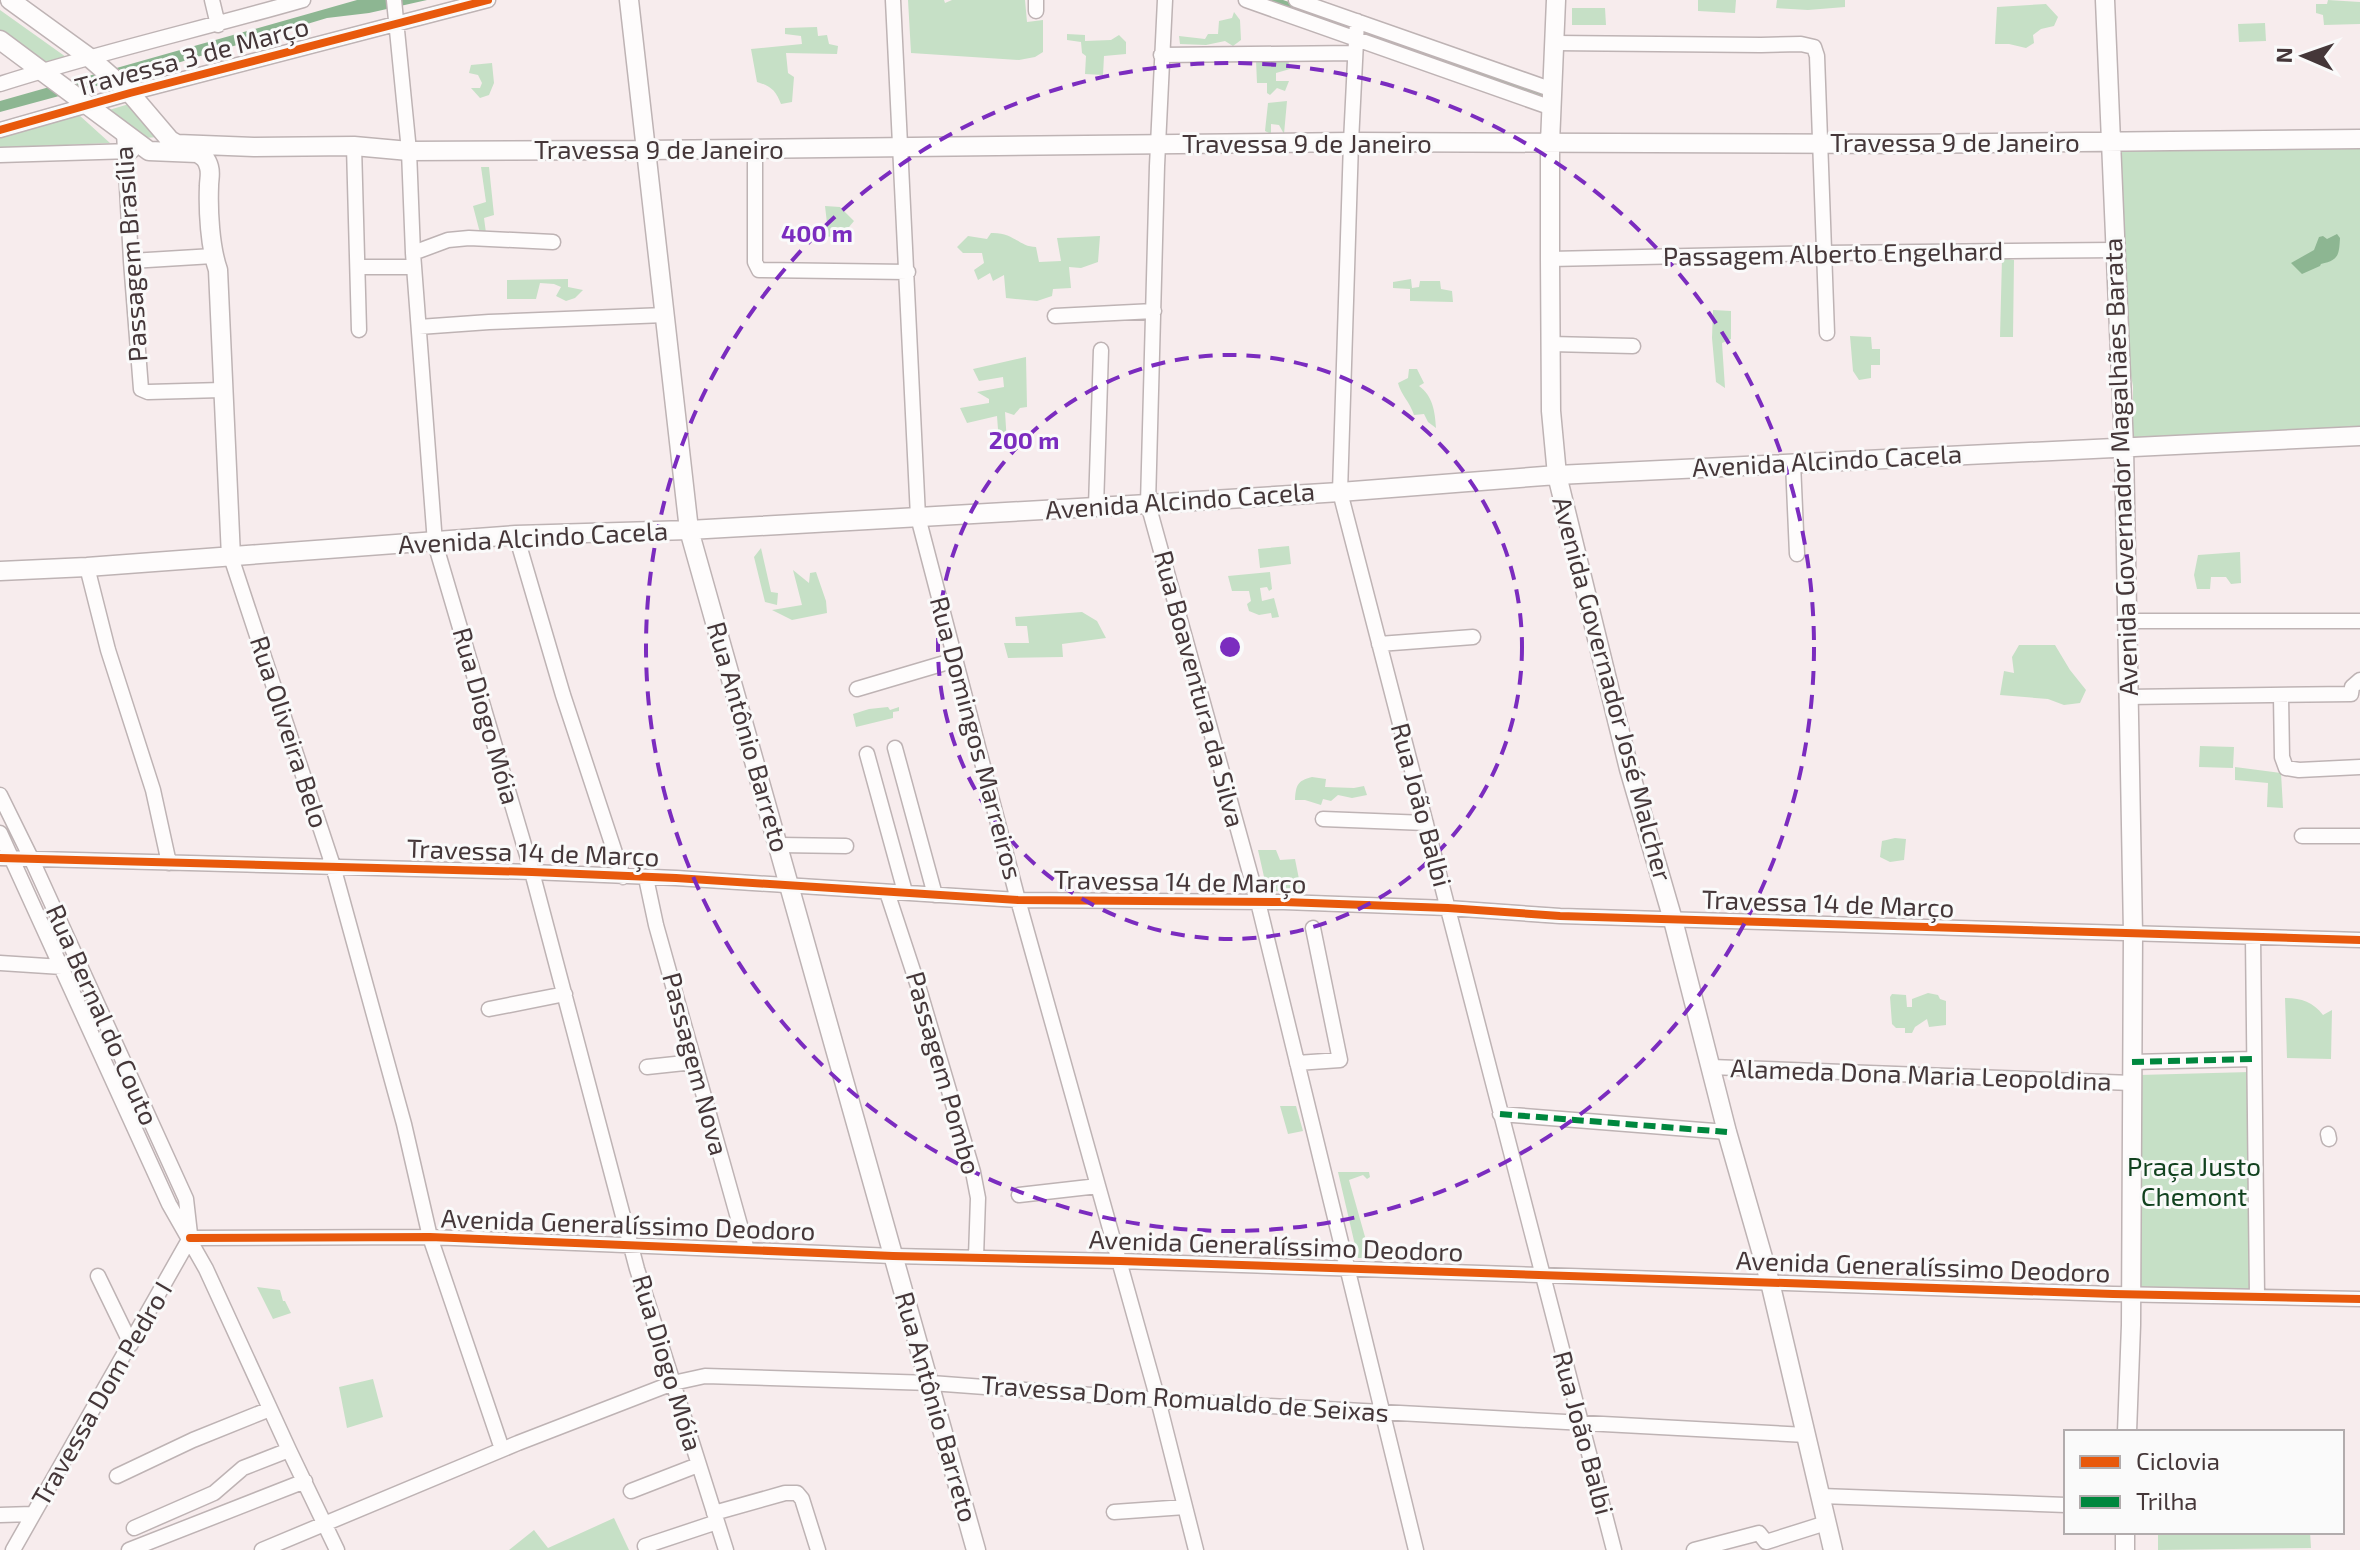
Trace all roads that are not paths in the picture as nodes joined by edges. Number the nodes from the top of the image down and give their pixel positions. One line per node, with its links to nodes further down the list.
1 (10, 0): 19 (main road)
2 (212, 0): 14 (street)
3 (303, 0): 14 (street, Travessa 3 de Março)
4 (394, 0): 13 (street, Rua Diogo Móia)
5 (488, 0): 13 (street, Travessa 3 de Março)
6 (629, 0): 37 (main road, Rua Antônio Barreto)
7 (893, 0): 35 (street, Rua Domingos Marreiros)
8 (1165, 0): 18 (street, Rua Boaventura da Silva)
9 (1246, 0): 15 (street)
10 (1296, 0): 15 (street)
11 (1556, 0): 17 (main road, Avenida Governador José Malcher)
12 (2105, 0): 30 (main road, Avenida Governador Magalhães Barata)
13 (398, 22): 22 (street, Travessa 3 de Março); 39 (street, Rua Diogo Móia)
14 (218, 25): 19 (street, Travessa 3 de Março)
15 (1356, 34): 18 (street); 23 (street); 28 (street, Rua João Balbi)
16 (0, 40): 20 (main road)
17 (1555, 43): 23 (main road, Avenida Governador José Malcher); 31 (street)
18 (1161, 55): 32 (street, Rua Boaventura da Silva)
19 (89, 58): 20 (street, Travessa 3 de Março); 22 (main road)
20 (44, 72): 21 (street, Travessa 3 de Março); 24 (main road)
21 (0, 84)
22 (129, 92): 24 (street, Travessa 3 de Março); 34 (main road)
23 (1552, 99): 29 (main road, Avenida Governador José Malcher)
24 (86, 104): 25 (street, Travessa 3 de Março); 26 (main road)
25 (0, 130)
26 (124, 132): 38 (main road); 40 (street, Passagem Brasília)
27 (2360, 139): 30 (main road, Travessa 9 de Janeiro)
28 (1351, 142): 29 (main road, Travessa 9 de Janeiro); 32 (main road, Travessa 9 de Janeiro); 66 (street, Rua João Balbi)
29 (1550, 143): 31 (main road, Travessa 9 de Janeiro); 47 (main road, Avenida Governador José Malcher)
30 (2110, 143): 31 (main road, Travessa 9 de Janeiro); 44 (main road, Avenida Governador Magalhães Barata)
31 (1820, 144): 45 (street)
32 (1158, 145): 35 (main road, Travessa 9 de Janeiro); 52 (street, Rua Boaventura da Silva)
33 (354, 146): 34 (main road, Travessa 9 de Janeiro); 39 (main road, Travessa 9 de Janeiro); 50 (street)
34 (254, 147): 42 (main road)
35 (900, 148): 36 (main road, Travessa 9 de Janeiro); 51 (street, Rua Domingos Marreiros)
36 (755, 149): 37 (main road, Travessa 9 de Janeiro); 51 (street)
37 (646, 150): 39 (main road, Travessa 9 de Janeiro); 53 (main road, Rua Antônio Barreto)
38 (149, 151): 40 (street); 42 (main road, Rua Oliveira Belo)
39 (409, 151): 48 (street, Rua Diogo Móia)
40 (124, 152): 41 (street); 49 (street, Passagem Brasília)
41 (0, 155)
42 (208, 185): 46 (main road, Rua Oliveira Belo)
43 (553, 242): 48 (street)
44 (2116, 250): 45 (street, Passagem Alberto Engelhard); 63 (main road, Avenida Governador Magalhães Barata)
45 (1825, 253): 47 (street, Passagem Alberto Engelhard); 57 (street)
46 (213, 256): 49 (street); 61 (main road, Rua Oliveira Belo)
47 (1550, 259): 58 (main road, Avenida Governador José Malcher)
48 (413, 260): 50 (street); 55 (street, Rua Diogo Móia)
49 (131, 261): 61 (street, Passagem Brasília)
50 (358, 267): 56 (street)
51 (908, 272): 69 (street, Rua Domingos Marreiros)
52 (1154, 311): 54 (street); 67 (street, Rua Boaventura da Silva)
53 (665, 315): 55 (street); 70 (main road, Rua Antônio Barreto)
54 (1055, 316)
55 (419, 327): 72 (street, Rua Diogo Móia)
56 (359, 330)
57 (1827, 333)
58 (1551, 344): 59 (street); 65 (main road, Avenida Governador José Malcher)
59 (1633, 346)
60 (1101, 350): 68 (street)
61 (222, 390): 74 (main road, Rua Oliveira Belo)
62 (2360, 436): 63 (main road, Avenida Alcindo Cacela)
63 (2124, 447): 64 (main road, Avenida Alcindo Cacela); 77 (main road, Avenida Governador Magalhães Barata)
64 (1793, 463): 65 (main road, Avenida Alcindo Cacela); 73 (street)
65 (1557, 475): 66 (main road, Avenida Alcindo Cacela); 112 (main road, Avenida Governador José Malcher)
66 (1340, 492): 67 (main road, Avenida Alcindo Cacela); 80 (street, Rua João Balbi)
67 (1148, 504): 68 (main road, Avenida Alcindo Cacela); 110 (street, Rua Boaventura da Silva)
68 (1096, 507): 69 (main road, Avenida Alcindo Cacela)
69 (918, 517): 70 (main road, Avenida Alcindo Cacela); 81 (street, Rua Domingos Marreiros)
70 (689, 530): 71 (main road, Avenida Alcindo Cacela); 96 (main road, Rua Antônio Barreto)
71 (516, 535): 72 (main road, Avenida Alcindo Cacela); 103 (street)
72 (435, 543): 74 (main road, Avenida Alcindo Cacela); 102 (street, Rua Diogo Móia)
73 (1797, 554)
74 (231, 557): 75 (main road, Avenida Alcindo Cacela); 101 (street, Rua Oliveira Belo)
75 (87, 567): 76 (main road, Avenida Alcindo Cacela); 100 (street)
76 (0, 571)
77 (2127, 621): 78 (street); 85 (main road, Avenida Governador Magalhães Barata)
78 (2360, 621)
79 (1473, 637): 80 (street)
80 (1379, 644): 92 (street, Rua João Balbi)
81 (955, 660): 83 (street); 109 (street, Rua Domingos Marreiros)
82 (2360, 680): 86 (street)
83 (857, 689)
84 (2281, 696): 85 (street); 86 (street); 89 (street)
85 (2127, 697): 114 (main road, Avenida Governador Magalhães Barata)
86 (2355, 700)
87 (895, 748): 108 (street)
88 (867, 754): 107 (street)
89 (2360, 767)
90 (0, 795): 99 (street, Rua Bernal do Couto)
91 (1323, 819): 92 (street)
92 (1426, 823): 111 (street, Rua João Balbi)
93 (0, 833): 98 (street, Rua Bernal do Couto)
94 (2302, 836): 95 (street)
95 (2360, 836)
96 (779, 845): 97 (street); 105 (main road, Rua Antônio Barreto)
97 (846, 846)
98 (6, 858): 99 (street, Travessa 14 de Março); 118 (street, Rua Bernal do Couto)
99 (31, 858): 100 (street, Travessa 14 de Março); 133 (street, Rua Bernal do Couto)
100 (169, 863): 101 (street, Travessa 14 de Março)
101 (333, 866): 102 (street, Travessa 14 de Março); 132 (street, Rua Oliveira Belo)
102 (532, 872): 103 (street, Travessa 14 de Março); 119 (street, Rua Diogo Móia)
103 (623, 877): 104 (street, Travessa 14 de Março)
104 (646, 878): 105 (street, Travessa 14 de Março); 122 (street, Passagem Nova)
105 (791, 886): 106 (street, Travessa 14 de Março); 136 (main road, Rua Antônio Barreto)
106 (887, 892): 107 (street, Travessa 14 de Março); 137 (street, Passagem Pombo)
107 (905, 892): 108 (street, Travessa 14 de Março)
108 (935, 895): 109 (street, Travessa 14 de Março)
109 (1018, 900): 110 (street, Travessa 14 de Março); 130 (street, Rua Domingos Marreiros)
110 (1258, 902): 111 (street, Travessa 14 de Março); 124 (street, Rua Boaventura da Silva)
111 (1448, 908): 112 (street, Travessa 14 de Março); 128 (street, Rua João Balbi)
112 (1673, 920): 114 (street, Travessa 14 de Março); 126 (main road, Avenida Governador José Malcher)
113 (1313, 928): 124 (street)
114 (2133, 933): 115 (street, Travessa 14 de Março); 123 (main road, Avenida Governador Magalhães Barata)
115 (2253, 937): 116 (street, Travessa 14 de Março); 121 (street)
116 (2360, 940)
117 (0, 963): 118 (street)
118 (62, 967): 133 (street, Rua Bernal do Couto)
119 (565, 994): 120 (street); 134 (street, Rua Diogo Móia)
120 (489, 1009)
121 (2253, 1059): 123 (street); 144 (street)
122 (694, 1062): 125 (street); 135 (street, Passagem Nova)
123 (2132, 1062): 127 (main road, Avenida Governador Magalhães Barata)
124 (1297, 1063): 139 (street, Rua Boaventura da Silva)
125 (647, 1067)
126 (1711, 1067): 127 (street, Alameda Dona Maria Leopoldina); 129 (main road, Avenida Governador José Malcher)
127 (2132, 1083): 143 (main road, Avenida Governador Magalhães Barata)
128 (1500, 1114): 129 (street); 140 (street, Rua João Balbi)
129 (1727, 1132): 142 (main road, Avenida Governador José Malcher)
130 (1098, 1186): 131 (street); 138 (street, Rua Domingos Marreiros)
131 (1019, 1195)
132 (430, 1237): 133 (street, Avenida Generalíssimo Deodoro); 134 (street, Avenida Generalíssimo Deodoro); 155 (street, Rua Oliveira Belo)
133 (190, 1238): 146 (street, Travessa Dom Pedro I); 150 (street, Rua Bernal do Couto)
134 (632, 1245): 135 (street, Avenida Generalíssimo Deodoro); 147 (street, Rua Diogo Móia)
135 (747, 1250): 136 (street, Avenida Generalíssimo Deodoro)
136 (893, 1256): 137 (street, Avenida Generalíssimo Deodoro); 148 (main road, Rua Antônio Barreto)
137 (976, 1257): 138 (street, Avenida Generalíssimo Deodoro)
138 (1120, 1261): 139 (street, Avenida Generalíssimo Deodoro); 149 (street, Rua Domingos Marreiros)
139 (1348, 1269): 140 (street, Avenida Generalíssimo Deodoro); 151 (street, Rua Boaventura da Silva)
140 (1543, 1275): 142 (street, Avenida Generalíssimo Deodoro); 152 (street, Rua João Balbi)
141 (98, 1276): 146 (street)
142 (1770, 1282): 143 (street, Avenida Generalíssimo Deodoro); 154 (main road, Avenida Governador José Malcher)
143 (2131, 1294): 144 (street, Avenida Generalíssimo Deodoro); 153 (main road, Avenida Governador Magalhães Barata)
144 (2257, 1296): 145 (street, Avenida Generalíssimo Deodoro)
145 (2360, 1299)
146 (131, 1344): 165 (street, Travessa Dom Pedro I)
147 (673, 1383): 148 (street, Travessa Dom Romualdo de Seixas); 155 (street, Travessa Dom Romualdo de Seixas); 157 (street, Rua Diogo Móia)
148 (931, 1383): 149 (street, Travessa Dom Romualdo de Seixas); 172 (main road, Rua Antônio Barreto)
149 (1158, 1400): 151 (street, Travessa Dom Romualdo de Seixas); 163 (street, Rua Domingos Marreiros)
150 (270, 1409): 156 (street, Rua Bernal do Couto); 158 (street)
151 (1383, 1412): 152 (street, Travessa Dom Romualdo de Seixas); 180 (street, Rua Boaventura da Silva)
152 (1580, 1423): 154 (street, Travessa Dom Romualdo de Seixas); 181 (street, Rua João Balbi)
153 (2127, 1430)
154 (1806, 1435): 161 (main road, Avenida Governador José Malcher)
155 (502, 1449): 169 (street, Travessa Dom Romualdo de Seixas)
156 (289, 1450): 159 (street, Rua Bernal do Couto); 170 (street)
157 (698, 1465): 160 (street); 167 (street, Rua Diogo Móia)
158 (117, 1476)
159 (305, 1481): 169 (street, Rua Bernal do Couto); 174 (street)
160 (631, 1491)
161 (1821, 1496): 162 (street); 168 (main road, Avenida Governador José Malcher)
162 (2064, 1505)
163 (1185, 1507): 164 (street); 179 (street, Rua Domingos Marreiros)
164 (1114, 1512)
165 (33, 1514): 166 (street); 173 (street, Travessa Dom Pedro I)
166 (0, 1515)
167 (715, 1518): 171 (street); 177 (street, Rua Diogo Móia); 178 (street)
168 (1826, 1523): 182 (street); 183 (main road, Avenida Governador José Malcher)
169 (326, 1525): 175 (street, Travessa Dom Romualdo de Seixas); 176 (street, Rua Bernal do Couto)
170 (134, 1528)
171 (645, 1546)
172 (972, 1549)
173 (13, 1550)
174 (129, 1550)
175 (262, 1550)
176 (337, 1550)
177 (726, 1550)
178 (818, 1550)
179 (1196, 1550)
180 (1416, 1550)
181 (1614, 1550)
182 (1694, 1550)
183 (1833, 1550)

